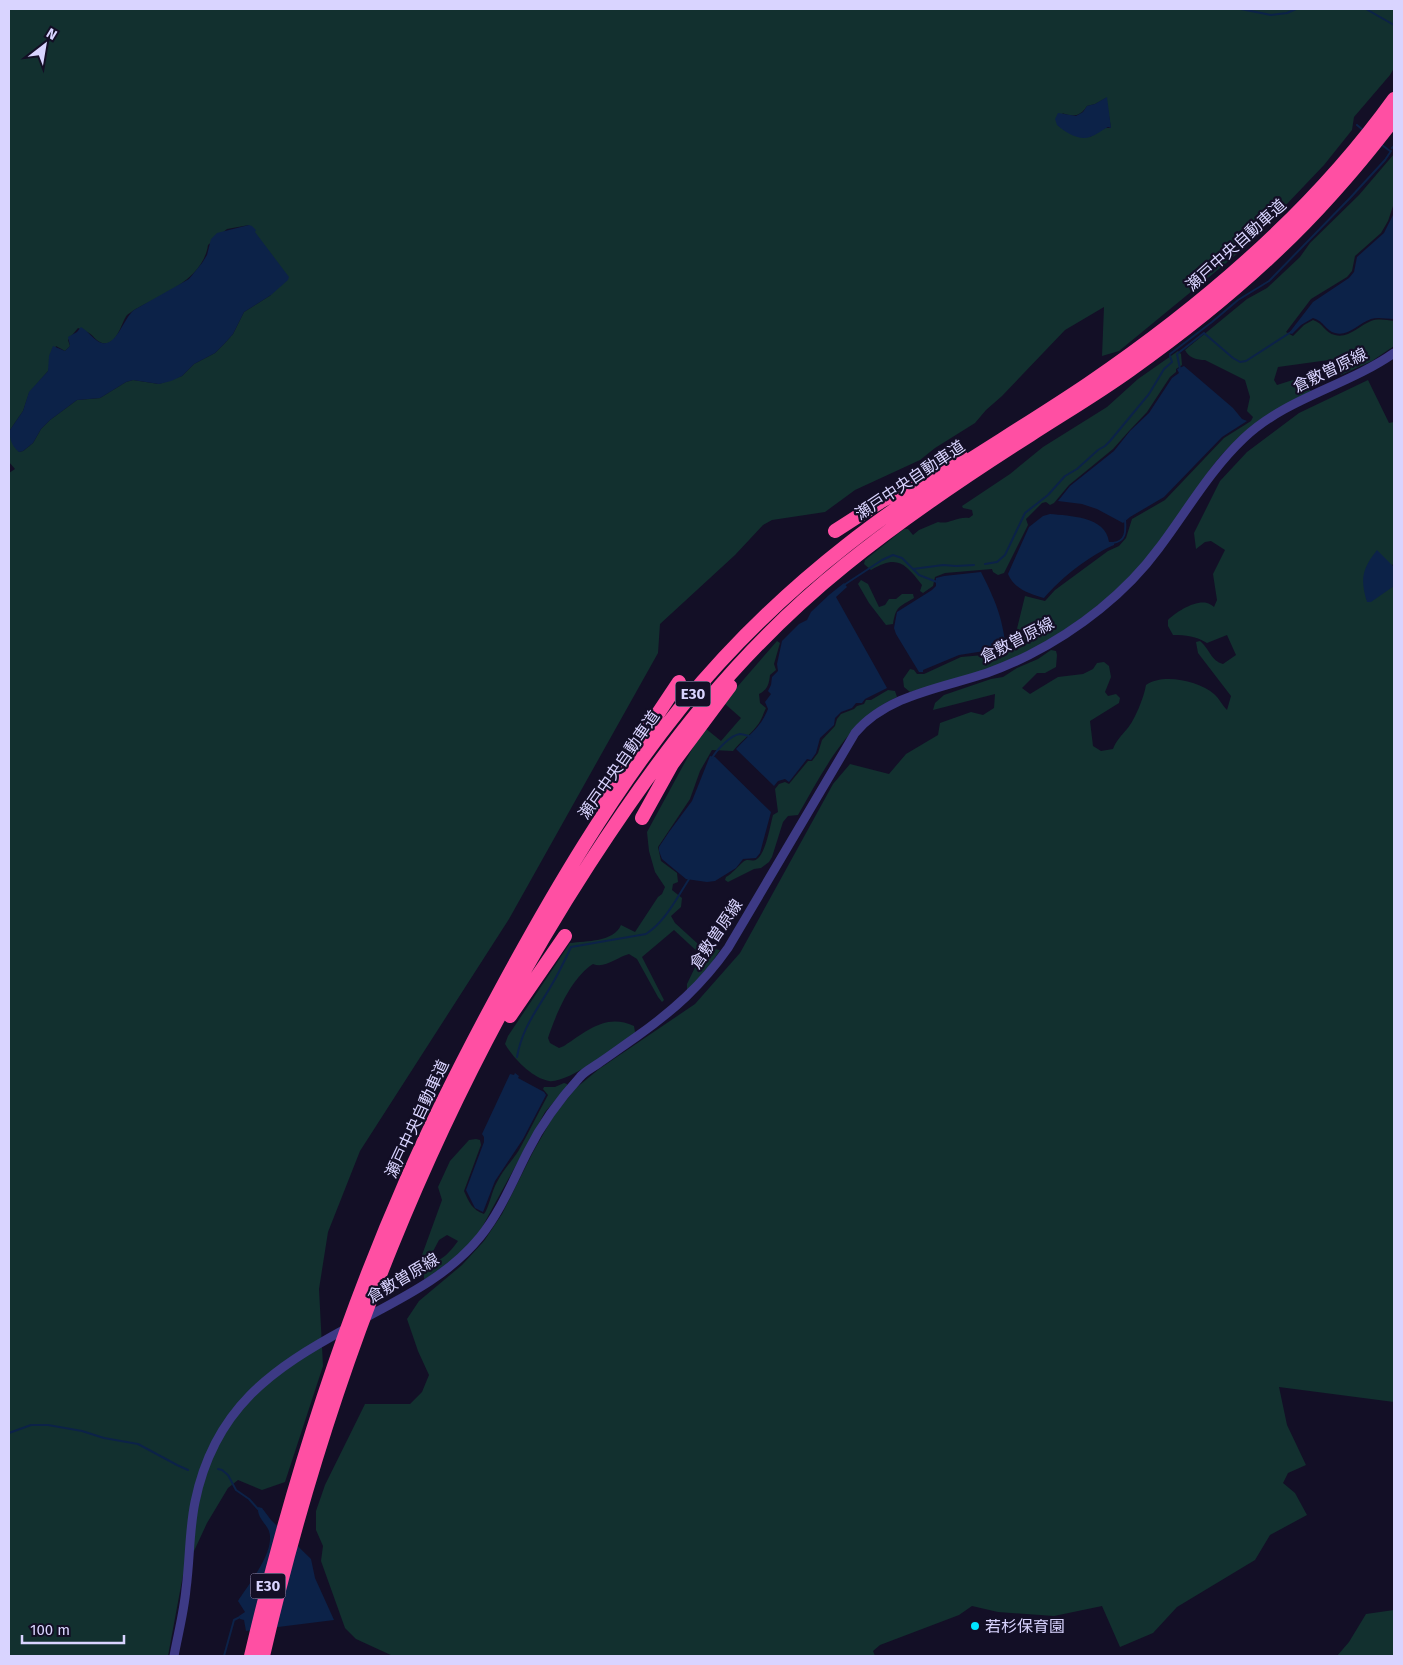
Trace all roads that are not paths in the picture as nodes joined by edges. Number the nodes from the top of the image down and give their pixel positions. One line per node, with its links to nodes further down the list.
1 (1394, 99): 4 (highway, 瀬戸中央自動車道 / E30)
2 (1394, 119): 6 (highway, 瀬戸中央自動車道 / E30)
3 (1394, 353): 14 (street, 倉敷曽原線)
4 (1005, 437): 5 (highway); 9 (highway, 瀬戸中央自動車道 / E30)
5 (835, 531)
6 (778, 624): 8 (highway); 11 (highway, 瀬戸中央自動車道 / E30)
7 (679, 682): 9 (highway)
8 (642, 818)
9 (550, 902): 12 (highway, 瀬戸中央自動車道 / E30)
10 (565, 936): 11 (highway)
11 (469, 1074): 12 (highway, 瀬戸中央自動車道 / E30)
12 (291, 1523): 13 (highway, 瀬戸中央自動車道 / E30)
13 (255, 1655)
14 (174, 1656)

